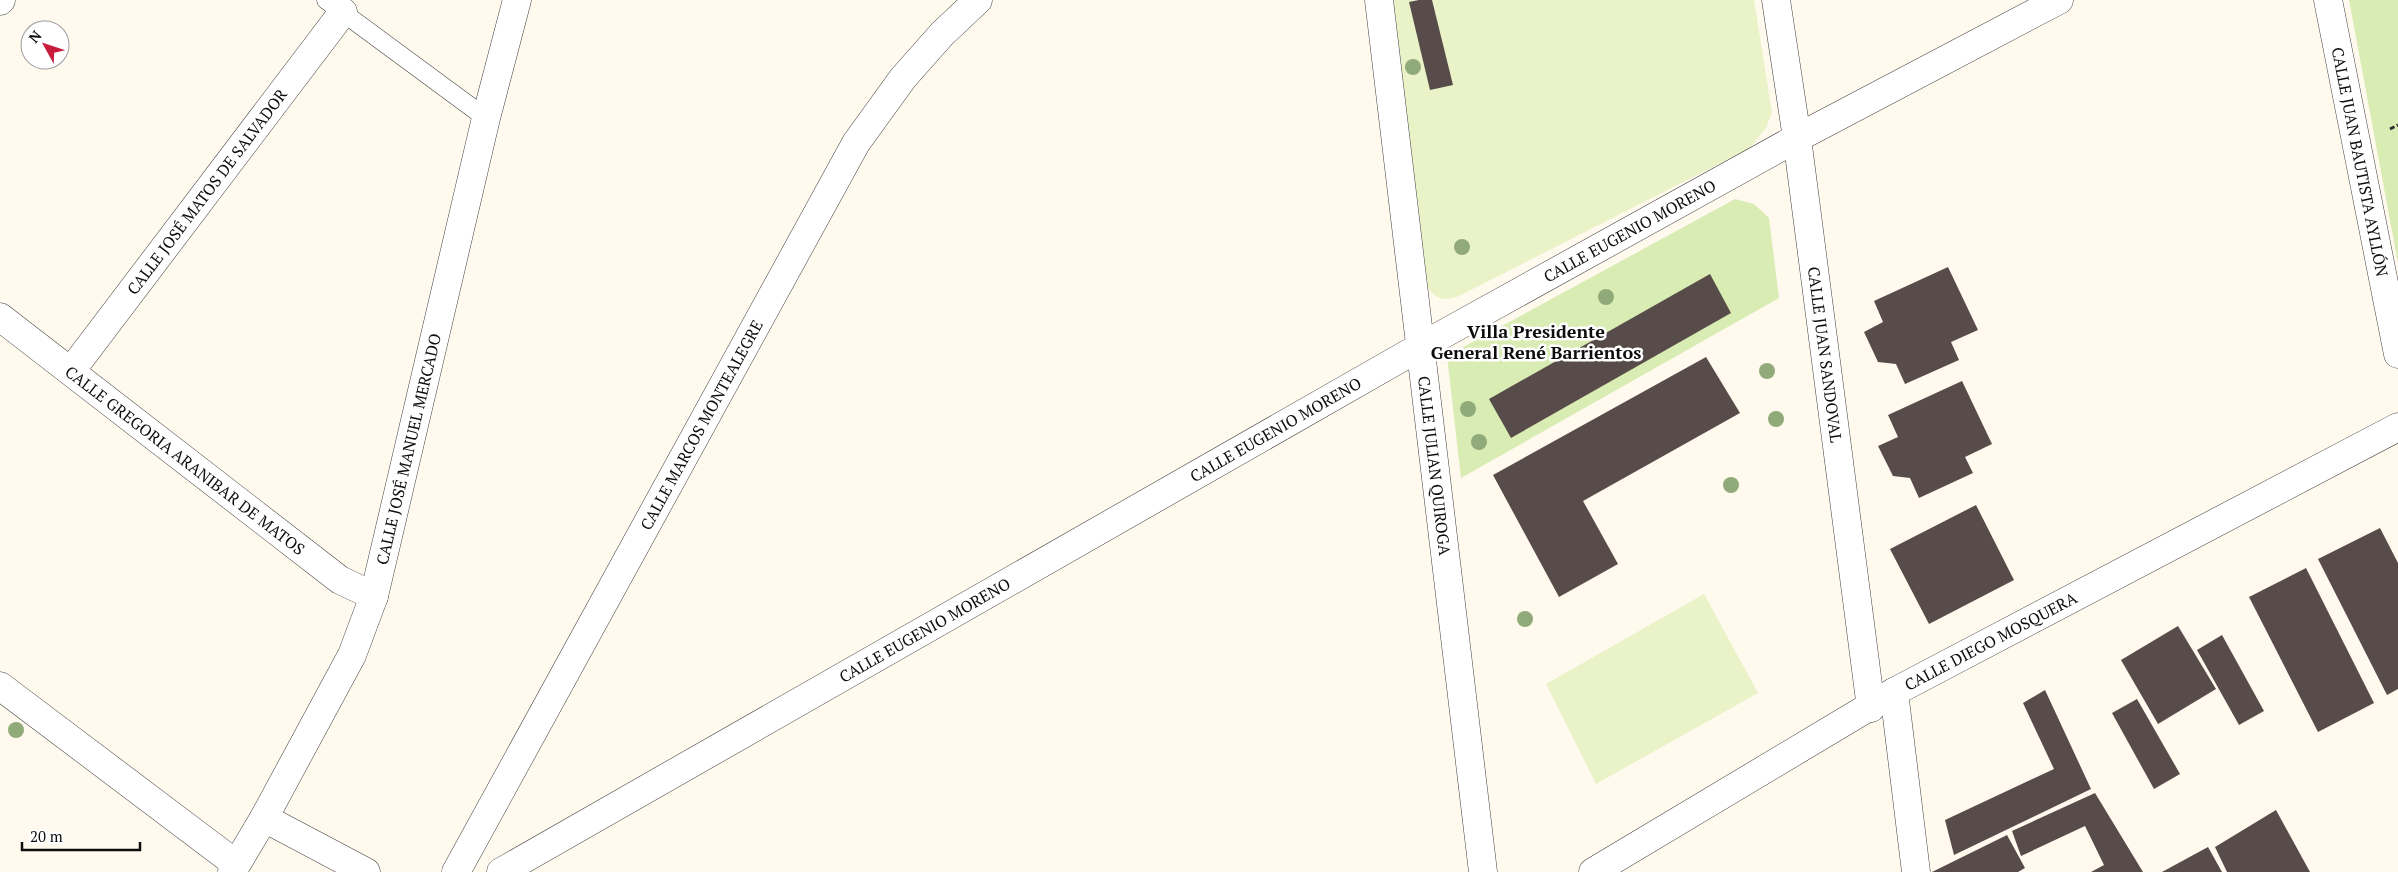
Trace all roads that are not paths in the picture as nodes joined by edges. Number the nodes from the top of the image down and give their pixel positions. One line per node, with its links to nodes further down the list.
1 (517, 0): 8 (street, CALLE JOSÉ MANUEL MERCADO)
2 (978, 0): 22 (street, CALLE MARCOS MONTEALEGRE)
3 (1379, 0): 11 (street, CALLE JULIAN QUIROGA)
4 (1776, 0): 9 (street, CALLE JUAN SANDOVAL)
5 (2059, 0): 9 (street, CALLE EUGENIO MORENO)
6 (2328, 0): 12 (street, CALLE JUAN BAUTISTA AYLLÓN)
7 (334, 6): 8 (lane); 13 (street, CALLE JOSÉ MATOS DE SALVADOR)
8 (486, 118): 15 (street, CALLE JOSÉ MANUEL MERCADO)
9 (1797, 138): 11 (street, CALLE EUGENIO MORENO); 18 (street, CALLE JUAN SANDOVAL)
10 (0, 317): 13 (street, CALLE GREGORIA ARANIBAR DE MATOS)
11 (1420, 347): 23 (street, CALLE EUGENIO MORENO); 24 (street, CALLE JULIAN QUIROGA)
12 (2398, 354)
13 (71, 371): 15 (street, CALLE GREGORIA ARANIBAR DE MATOS)
14 (2398, 427): 17 (street, CALLE DIEGO MOSQUERA)
15 (374, 596): 19 (street, CALLE JOSÉ MANUEL MERCADO)
16 (0, 686): 20 (street)
17 (1894, 692): 18 (street, CALLE DIEGO MOSQUERA); 26 (street)
18 (1871, 708): 25 (street, CALLE DIEGO MOSQUERA)
19 (264, 818): 20 (street, CALLE JOSÉ MANUEL MERCADO); 21 (street)
20 (234, 868)
21 (366, 872)
22 (456, 872)
23 (501, 872)
24 (1483, 872)
25 (1593, 872)
26 (1916, 872)

